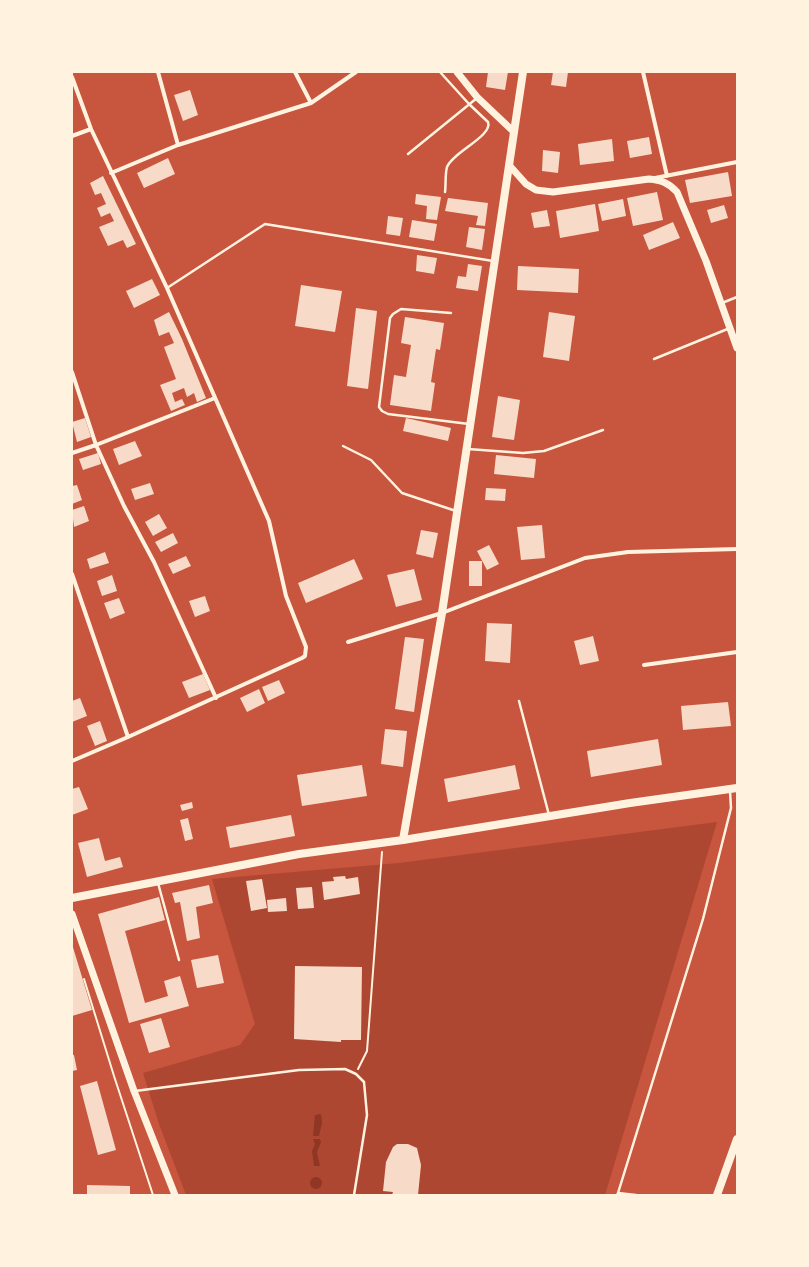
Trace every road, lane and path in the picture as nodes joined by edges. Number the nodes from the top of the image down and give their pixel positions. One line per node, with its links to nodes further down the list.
1 (158, 72): 15 (street)
2 (295, 72): 10 (street)
3 (356, 72): 10 (street)
4 (440, 72): 11 (lane)
5 (457, 72): 9 (main road)
6 (523, 72): 13 (main road)
7 (643, 72): 20 (street)
8 (72, 77): 12 (street)
9 (477, 97): 11 (lane); 13 (main road)
10 (311, 103): 15 (street)
11 (469, 104): 16 (lane); 22 (lane)
12 (91, 129): 14 (street); 19 (street)
13 (514, 132): 18 (main road)
14 (72, 136)
15 (178, 145): 19 (street)
16 (408, 154)
17 (737, 162): 20 (street)
18 (508, 165): 21 (main road); 23 (main road)
19 (111, 173): 24 (street)
20 (667, 176): 21 (street)
21 (649, 179): 26 (main road)
22 (445, 192)
23 (495, 261): 24 (lane); 33 (main road)
24 (167, 288): 32 (street)
25 (737, 297): 26 (lane)
26 (721, 303): 28 (main road)
27 (451, 313): 33 (lane)
28 (730, 328): 29 (main road); 30 (lane)
29 (737, 347)
30 (654, 360)
31 (72, 372): 35 (street)
32 (215, 398): 35 (street); 46 (street)
33 (471, 424): 37 (main road)
34 (603, 430): 37 (lane)
35 (96, 445): 38 (street); 46 (street)
36 (343, 446): 39 (lane)
37 (467, 449): 39 (main road)
38 (72, 453)
39 (457, 512): 42 (main road)
40 (737, 549): 42 (street)
41 (72, 574): 48 (street)
42 (442, 612): 43 (street); 52 (main road)
43 (348, 642)
44 (737, 652): 45 (street)
45 (644, 665)
46 (216, 698): 48 (street)
47 (519, 701): 51 (lane)
48 (128, 737): 49 (street)
49 (72, 761)
50 (734, 788): 51 (main road); 62 (lane)
51 (549, 817): 52 (main road)
52 (403, 840): 53 (main road)
53 (382, 842): 54 (main road); 59 (path)
54 (158, 881): 55 (main road); 57 (lane)
55 (72, 898)
56 (72, 914): 60 (main road)
57 (179, 960)
58 (84, 977): 63 (path)
59 (356, 1074): 60 (lane); 65 (lane)
60 (134, 1091): 64 (main road)
61 (737, 1139): 67 (main road)
62 (617, 1194): 66 (lane)
63 (153, 1195)
64 (175, 1195)
65 (354, 1195)
66 (636, 1195)
67 (717, 1195)

